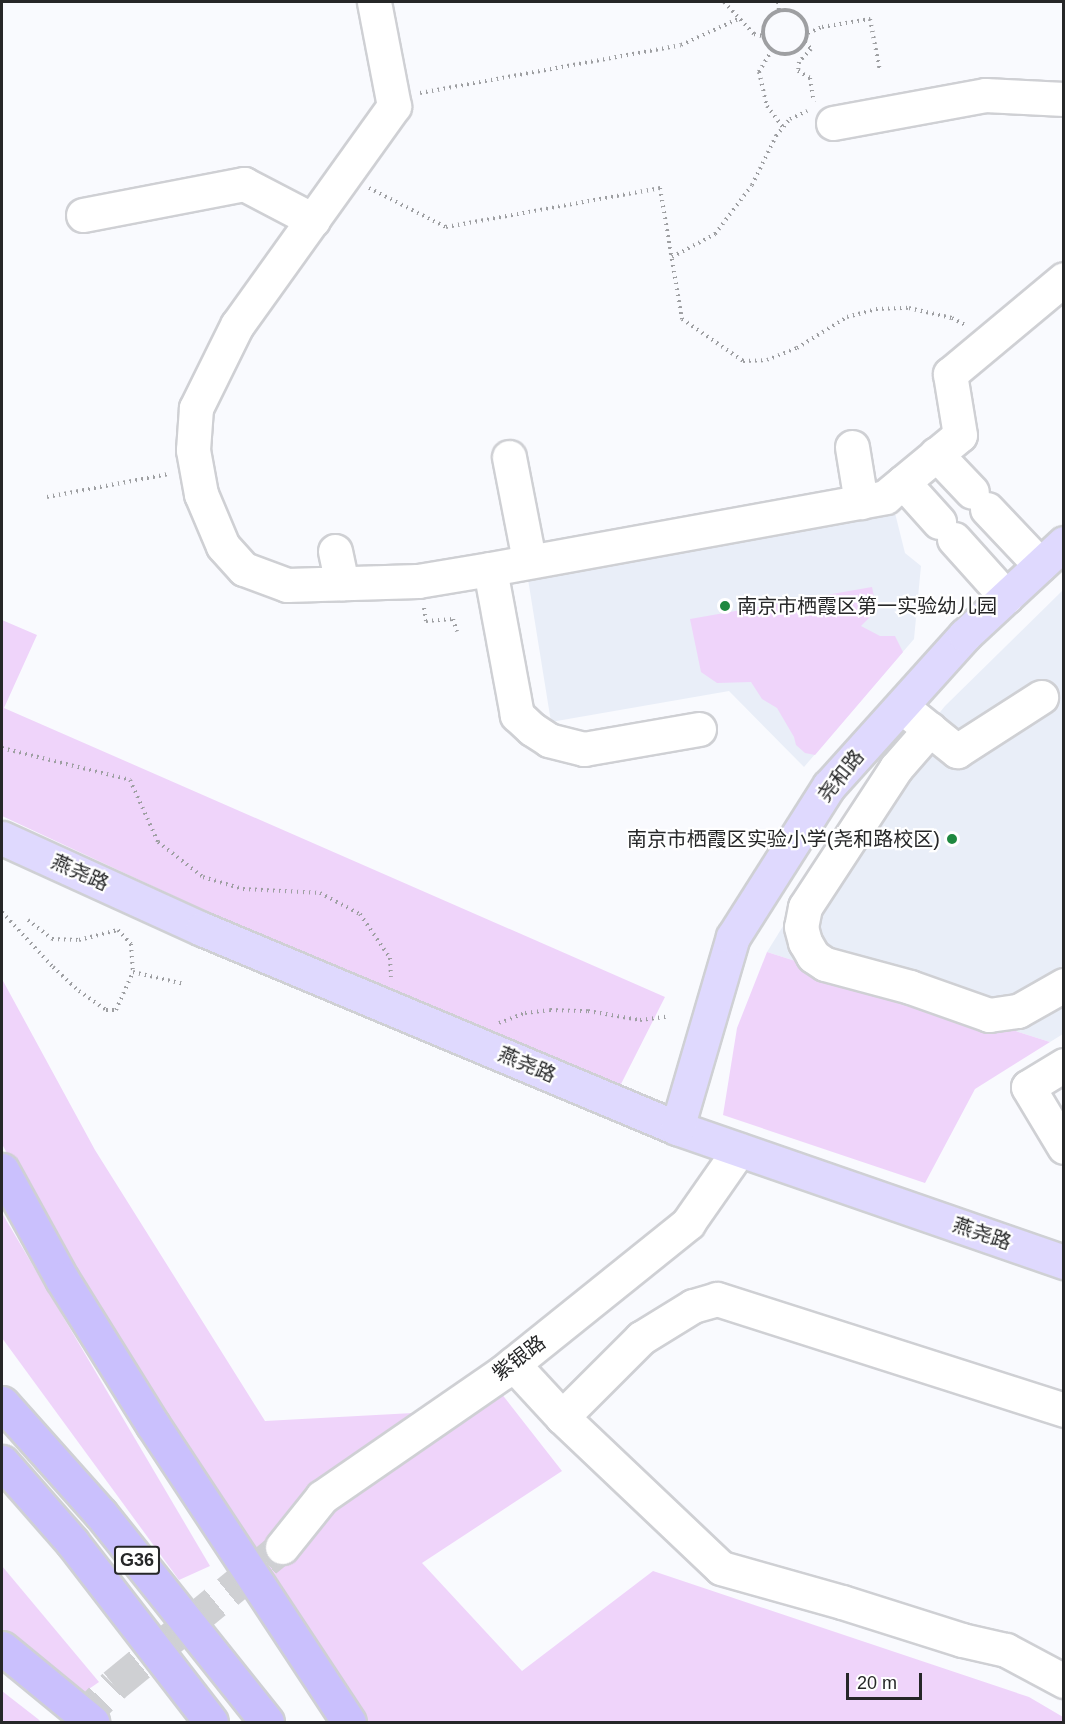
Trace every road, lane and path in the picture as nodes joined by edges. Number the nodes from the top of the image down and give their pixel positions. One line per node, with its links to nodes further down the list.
1 (374, 2): 15 (street)
2 (724, 2): 5 (path)
3 (778, 2): 4 (path)
4 (779, 10): 6 (path); 7 (path)
5 (738, 19): 7 (path); 11 (path)
6 (808, 33): 8 (path); 10 (path)
7 (763, 36): 9 (path)
8 (805, 42): 9 (path); 14 (path)
9 (772, 50): 14 (path)
10 (880, 71)
11 (420, 93)
12 (1064, 99): 13 (street)
13 (833, 123)
14 (783, 127): 18 (path)
15 (346, 176): 17 (street); 18 (path)
16 (83, 215): 17 (street)
17 (314, 220): 24 (street)
18 (672, 257): 20 (path)
19 (1064, 279): 20 (street)
20 (993, 339): 22 (street)
21 (852, 447): 27 (street)
22 (936, 454): 25 (street); 31 (street)
23 (509, 457): 30 (street)
24 (196, 469): 26 (path); 34 (street)
25 (903, 482): 27 (street); 35 (street)
26 (47, 497)
27 (861, 502): 30 (street)
28 (1064, 543): 31 (main road, 尧和路)
29 (335, 551): 34 (street)
30 (529, 560): 32 (street)
31 (1040, 566): 35 (main road, 尧和路)
32 (490, 569): 33 (street); 39 (street)
33 (418, 581): 34 (street); 36 (path)
34 (342, 583)
35 (1006, 597): 38 (main road, 尧和路)
36 (457, 631)
37 (1041, 697): 40 (street)
38 (902, 706): 40 (street); 52 (main road, 尧和路)
39 (699, 729)
40 (930, 729): 48 (street)
41 (2, 748): 46 (path)
42 (2, 838): 52 (main road, 燕尧路)
43 (2, 912): 45 (path)
44 (28, 920): 45 (path)
45 (133, 972): 47 (path)
46 (391, 980)
47 (184, 984)
48 (1064, 986)
49 (666, 1017): 50 (path)
50 (493, 1026)
51 (1064, 1065): 53 (street)
52 (677, 1128): 54 (main road, 燕尧路)
53 (1064, 1147)
54 (739, 1150): 56 (main road, 燕尧路); 57 (street, 紫银路)
55 (2, 1170): 68 (highway)
56 (1064, 1262)
57 (513, 1364): 60 (street); 62 (street, 紫银路)
58 (2, 1403): 67 (highway, G36)
59 (1064, 1410): 60 (street)
60 (562, 1417): 64 (street)
61 (2, 1462): 66 (highway, G36)
62 (282, 1546)
63 (2, 1648): 65 (highway)
64 (1064, 1681)
65 (92, 1722)
66 (211, 1722)
67 (267, 1722)
68 (349, 1722)

